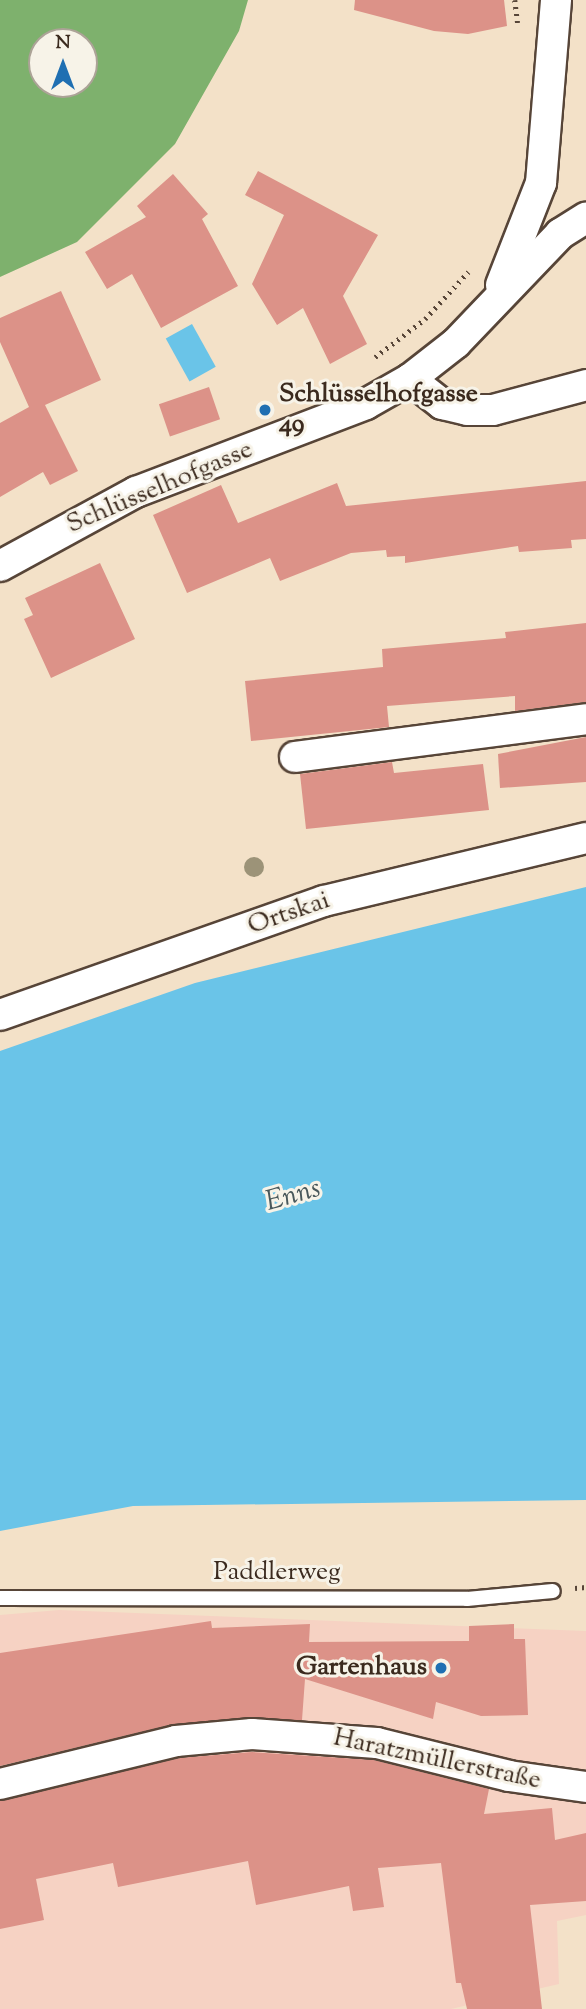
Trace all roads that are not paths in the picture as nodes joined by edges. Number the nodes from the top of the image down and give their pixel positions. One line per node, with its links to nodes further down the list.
1 (556, 0): 3 (street, Schlüsselhofgasse)
2 (586, 218): 3 (street, Schlüsselhofgasse)
3 (494, 302): 4 (street, Schlüsselhofgasse)
4 (410, 379): 5 (street); 6 (street, Schlüsselhofgasse)
5 (586, 385)
6 (0, 566)
7 (586, 719): 8 (street)
8 (295, 757)
9 (586, 838): 10 (street, Ortskai)
10 (0, 1015)
11 (553, 1591): 12 (lane, Paddlerweg)
12 (0, 1598)
13 (0, 1784): 14 (street, Haratzmüllerstraße)
14 (586, 1787)

